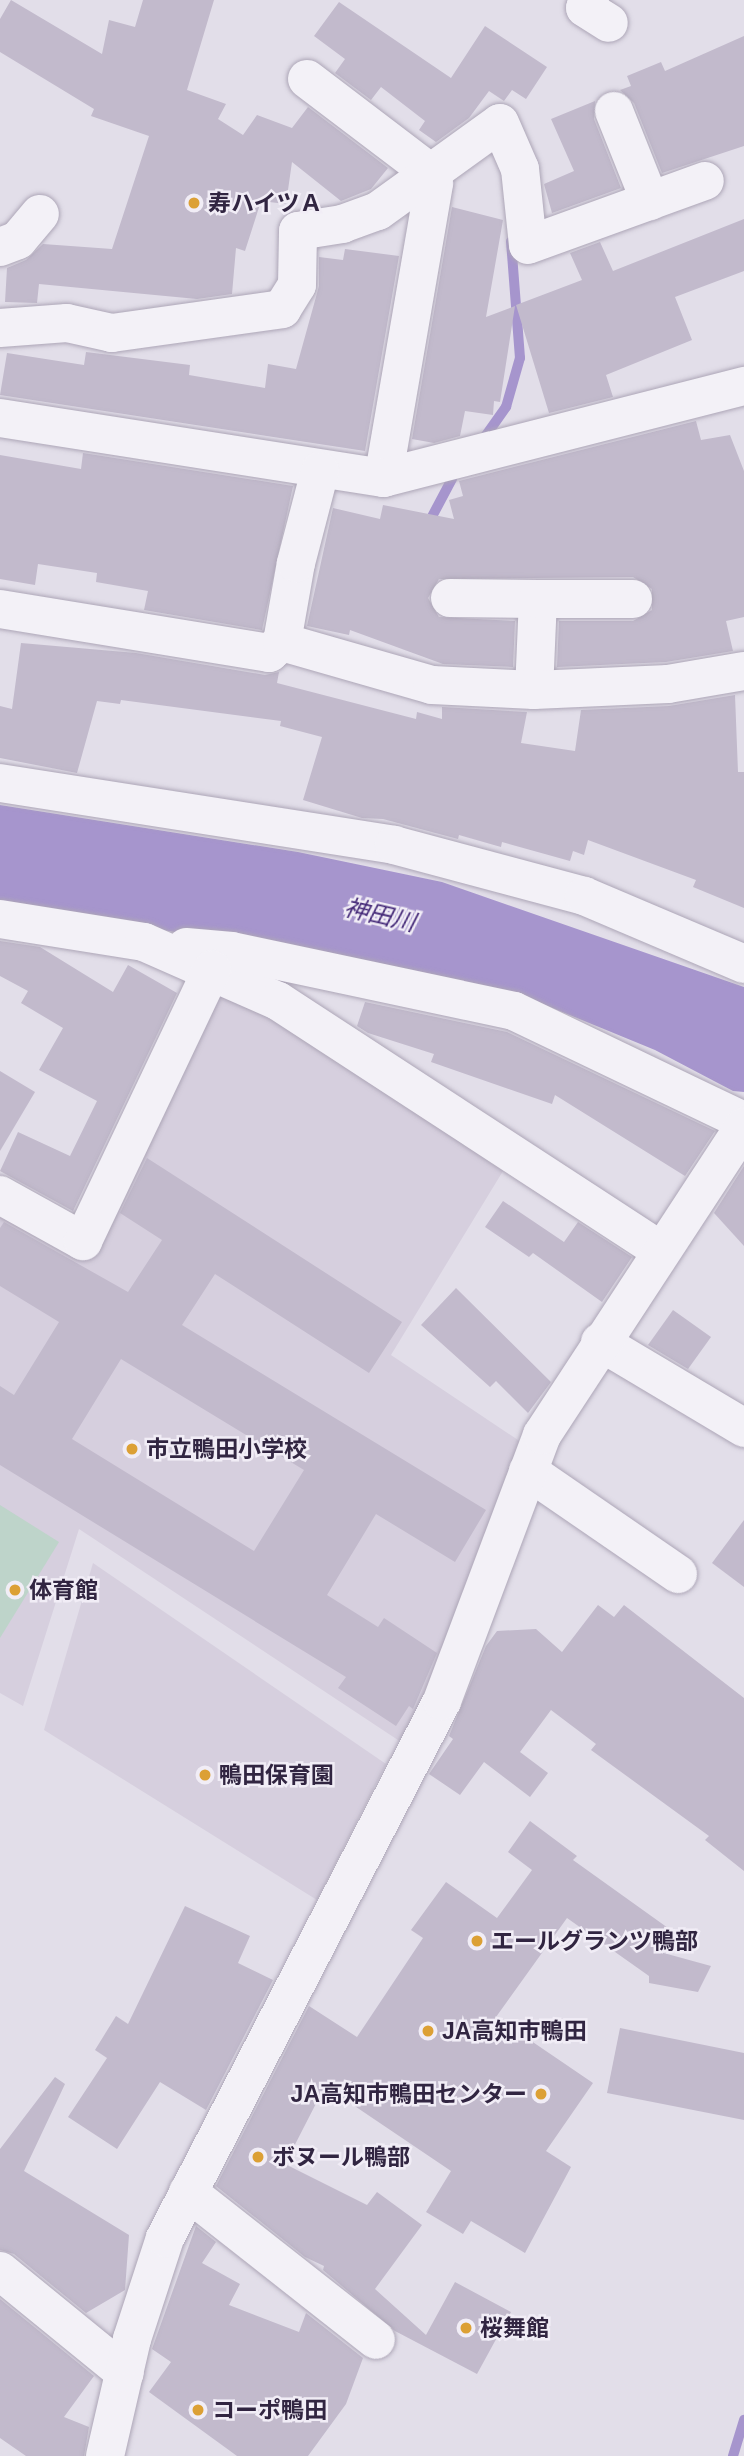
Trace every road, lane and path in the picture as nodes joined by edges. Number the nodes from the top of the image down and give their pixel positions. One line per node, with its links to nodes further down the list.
1 (307, 79): 3 (street)
2 (614, 111): 5 (street)
3 (431, 173): 5 (street); 8 (street); 12 (street)
4 (705, 181): 5 (street)
5 (650, 201)
6 (40, 214): 7 (street)
7 (0, 247)
8 (0, 328)
9 (744, 386): 12 (street)
10 (0, 418): 11 (street)
11 (320, 471): 12 (street); 17 (street)
12 (383, 478)
13 (450, 598): 14 (street)
14 (538, 599): 15 (street); 19 (street)
15 (633, 599)
16 (0, 609): 17 (street)
17 (282, 642): 19 (street)
18 (744, 671): 19 (street)
19 (534, 690)
20 (0, 783): 23 (street)
21 (0, 919): 22 (street)
22 (153, 944): 24 (street); 25 (street)
23 (744, 964)
24 (212, 969): 26 (street); 27 (street)
25 (744, 1124): 27 (street)
26 (0, 1195)
27 (662, 1251): 28 (street)
28 (600, 1342): 29 (street); 30 (street)
29 (744, 1428)
30 (528, 1471): 31 (street); 32 (street)
31 (678, 1574)
32 (188, 2192): 34 (street); 35 (street)
33 (0, 2271): 35 (street)
34 (376, 2340)
35 (125, 2374): 36 (street)
36 (105, 2456)

